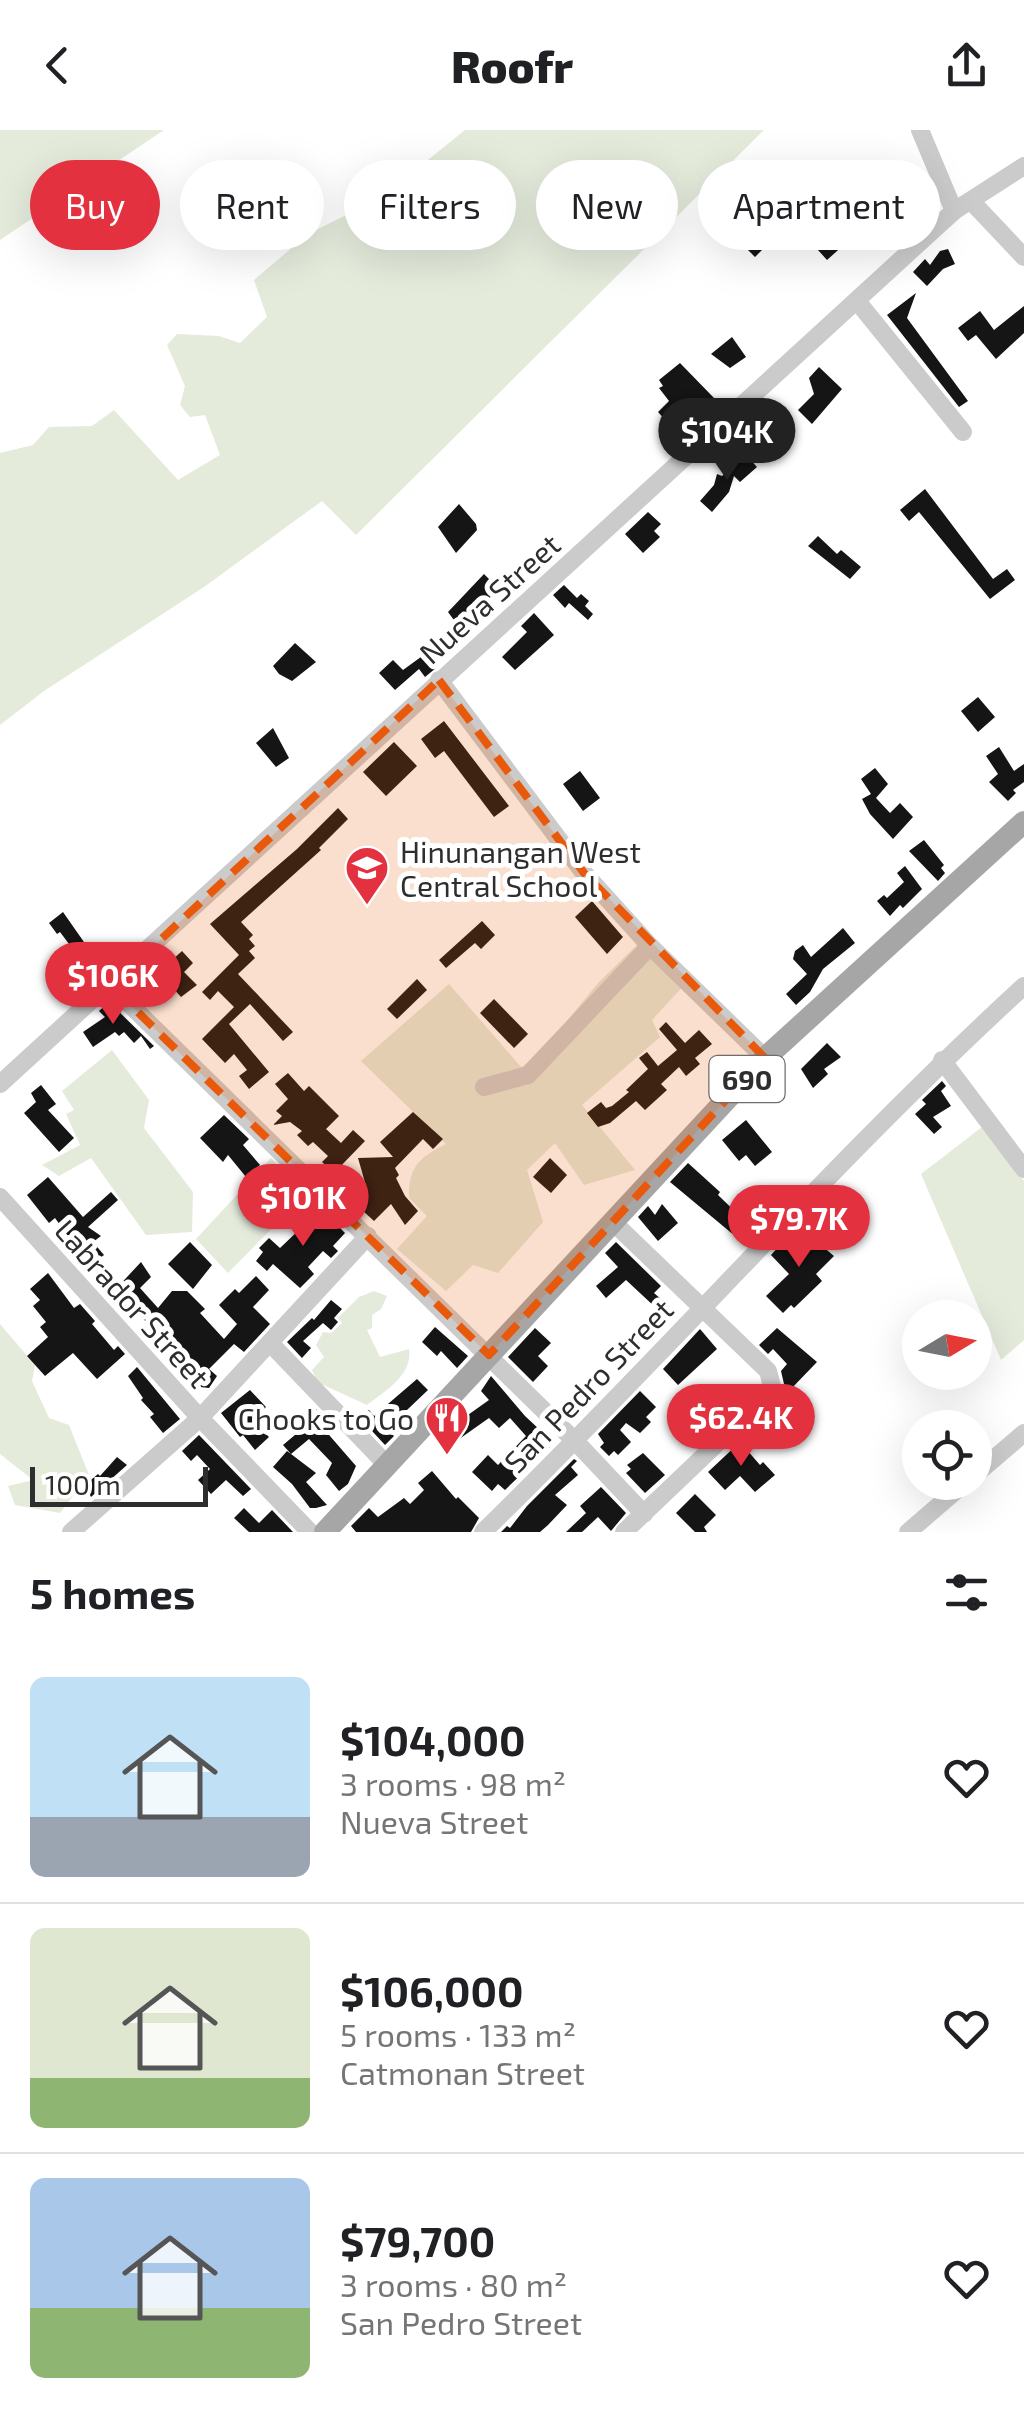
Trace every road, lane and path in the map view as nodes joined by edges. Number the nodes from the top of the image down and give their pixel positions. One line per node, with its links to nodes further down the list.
1 (920, 130): 3 (street)
2 (1024, 166): 3 (street, Nueva Street)
3 (963, 206): 4 (street); 5 (street, Nueva Street)
4 (1024, 257)
5 (857, 301): 6 (street); 7 (street, Nueva Street)
6 (964, 432)
7 (439, 680): 9 (street); 10 (street, Nueva Street)
8 (1024, 822): 12 (main road, 690)
9 (650, 946): 12 (street); 15 (street)
10 (111, 986): 14 (street, Nueva Street); 19 (street)
11 (1024, 986): 13 (street, San Pedro Street)
12 (766, 1058): 18 (main road, 690)
13 (942, 1060): 16 (street); 20 (street, San Pedro Street)
14 (0, 1084)
15 (484, 1088)
16 (1024, 1170)
17 (0, 1196): 23 (street, Labrador Street)
18 (615, 1224): 20 (street); 22 (main road, 690)
19 (368, 1236): 21 (street); 22 (street)
20 (700, 1307): 25 (street, San Pedro Street); 29 (street)
21 (271, 1344): 23 (street); 27 (street)
22 (489, 1355): 25 (street); 27 (main road, 690)
23 (200, 1418): 30 (street); 31 (street, Labrador Street)
24 (1024, 1433): 26 (street)
25 (576, 1442): 29 (street); 33 (street, San Pedro Street)
26 (992, 1460)
27 (387, 1466): 32 (main road, 690)
28 (945, 1500): 35 (street)
29 (644, 1514): 34 (street)
30 (71, 1532)
31 (310, 1532)
32 (325, 1532)
33 (483, 1532)
34 (624, 1532)
35 (908, 1532)

